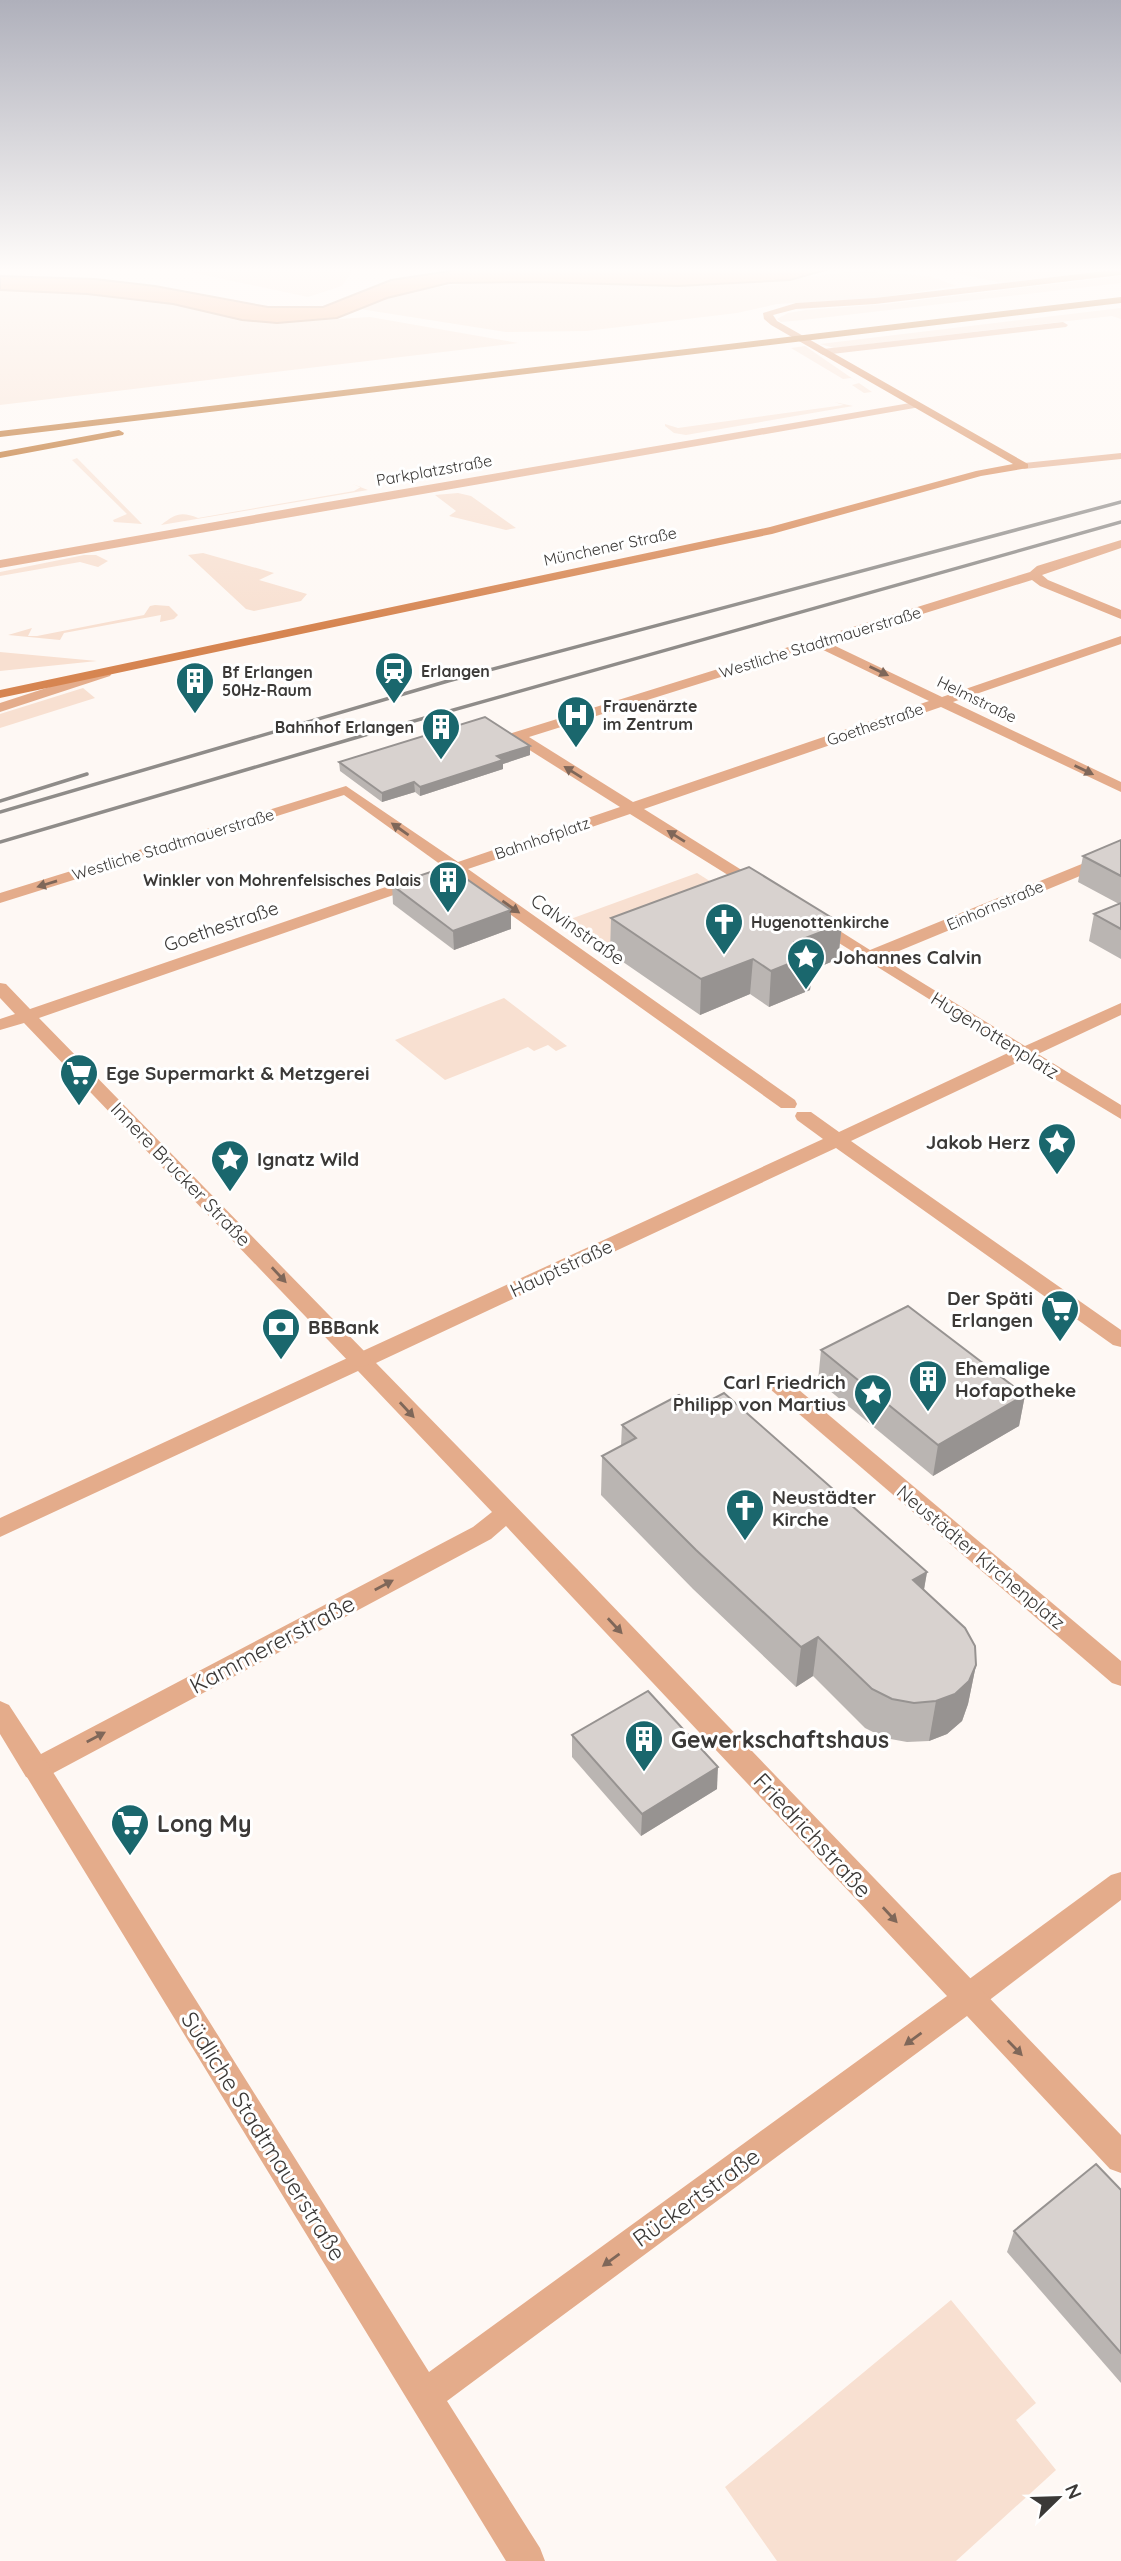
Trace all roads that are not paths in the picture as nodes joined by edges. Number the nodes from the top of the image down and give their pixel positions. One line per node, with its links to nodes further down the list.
1 (291, 389): 6 (highway)
2 (379, 389): 9 (highway)
3 (380, 389): 7 (highway)
4 (887, 389): 5 (main road)
5 (916, 405): 12 (main road); 14 (street, Parkplatzstraße)
6 (0, 423)
7 (139, 430)
8 (126, 432): 10 (highway)
9 (0, 434)
10 (0, 455)
11 (1121, 456): 12 (street, Münchener Straße)
12 (1024, 466): 19 (main road, Münchener Straße)
13 (1121, 544): 15 (street, Westliche Stadtmauerstraße)
14 (0, 564)
15 (1034, 575): 16 (street); 18 (street, Westliche Stadtmauerstraße)
16 (1121, 615)
17 (1121, 640): 22 (street, Goethestraße)
18 (817, 642): 22 (street, Helmstraße, one-way to 22); 24 (street, Westliche Stadtmauerstraße)
19 (109, 672): 20 (main road, Münchener Straße); 21 (main road, Münchener Straße); 23 (street)
20 (0, 679)
21 (0, 694)
22 (941, 701): 25 (street, Helmstraße, one-way to 25); 26 (street, Goethestraße)
23 (0, 708)
24 (517, 736): 26 (street, Bahnhofplatz, one-way to 24)
25 (1121, 788)
26 (630, 808): 28 (street, Bahnhofplatz); 30 (street, one-way to 26)
27 (1121, 853): 32 (street, Einhornstraße)
28 (455, 868): 29 (street, Westliche Stadtmauerstraße, one-way to 29); 35 (street, Goethestraße); 38 (street, Calvinstraße, one-way to 38)
29 (0, 898)
30 (777, 899)
31 (799, 913): 32 (street, Hugenottenplatz)
32 (869, 957): 37 (street, Hugenottenplatz)
33 (0, 988): 35 (street, Innere Brucker Straße)
34 (1121, 1008): 37 (street, Hauptstraße)
35 (26, 1016): 36 (street, Goethestraße); 43 (street, Innere Brucker Straße, one-way to 43)
36 (0, 1025)
37 (1024, 1053): 39 (street, Hugenottenplatz); 41 (street, Hauptstraße)
38 (788, 1104)
39 (1121, 1113)
40 (804, 1116): 41 (street)
41 (837, 1140): 42 (street); 43 (street, Hauptstraße)
42 (1121, 1340)
43 (360, 1360): 45 (street, Friedrichstraße, one-way to 45); 46 (street, Hauptstraße)
44 (778, 1384): 47 (street, Neustädter Kirchenplatz)
45 (506, 1514): 49 (street, Kammererstraße, one-way to 45); 51 (street, Friedrichstraße, one-way to 51)
46 (0, 1528)
47 (1121, 1676)
48 (0, 1712): 49 (street, Südliche Stadtmauerstraße)
49 (36, 1769): 53 (street, Südliche Stadtmauerstraße)
50 (1121, 1884): 51 (street, Rückertstraße)
51 (968, 1998): 52 (street, Friedrichstraße, one-way to 52); 53 (street, Rückertstraße, one-way to 53)
52 (1121, 2158)
53 (425, 2396): 54 (street, Südliche Stadtmauerstraße)
54 (527, 2561)

